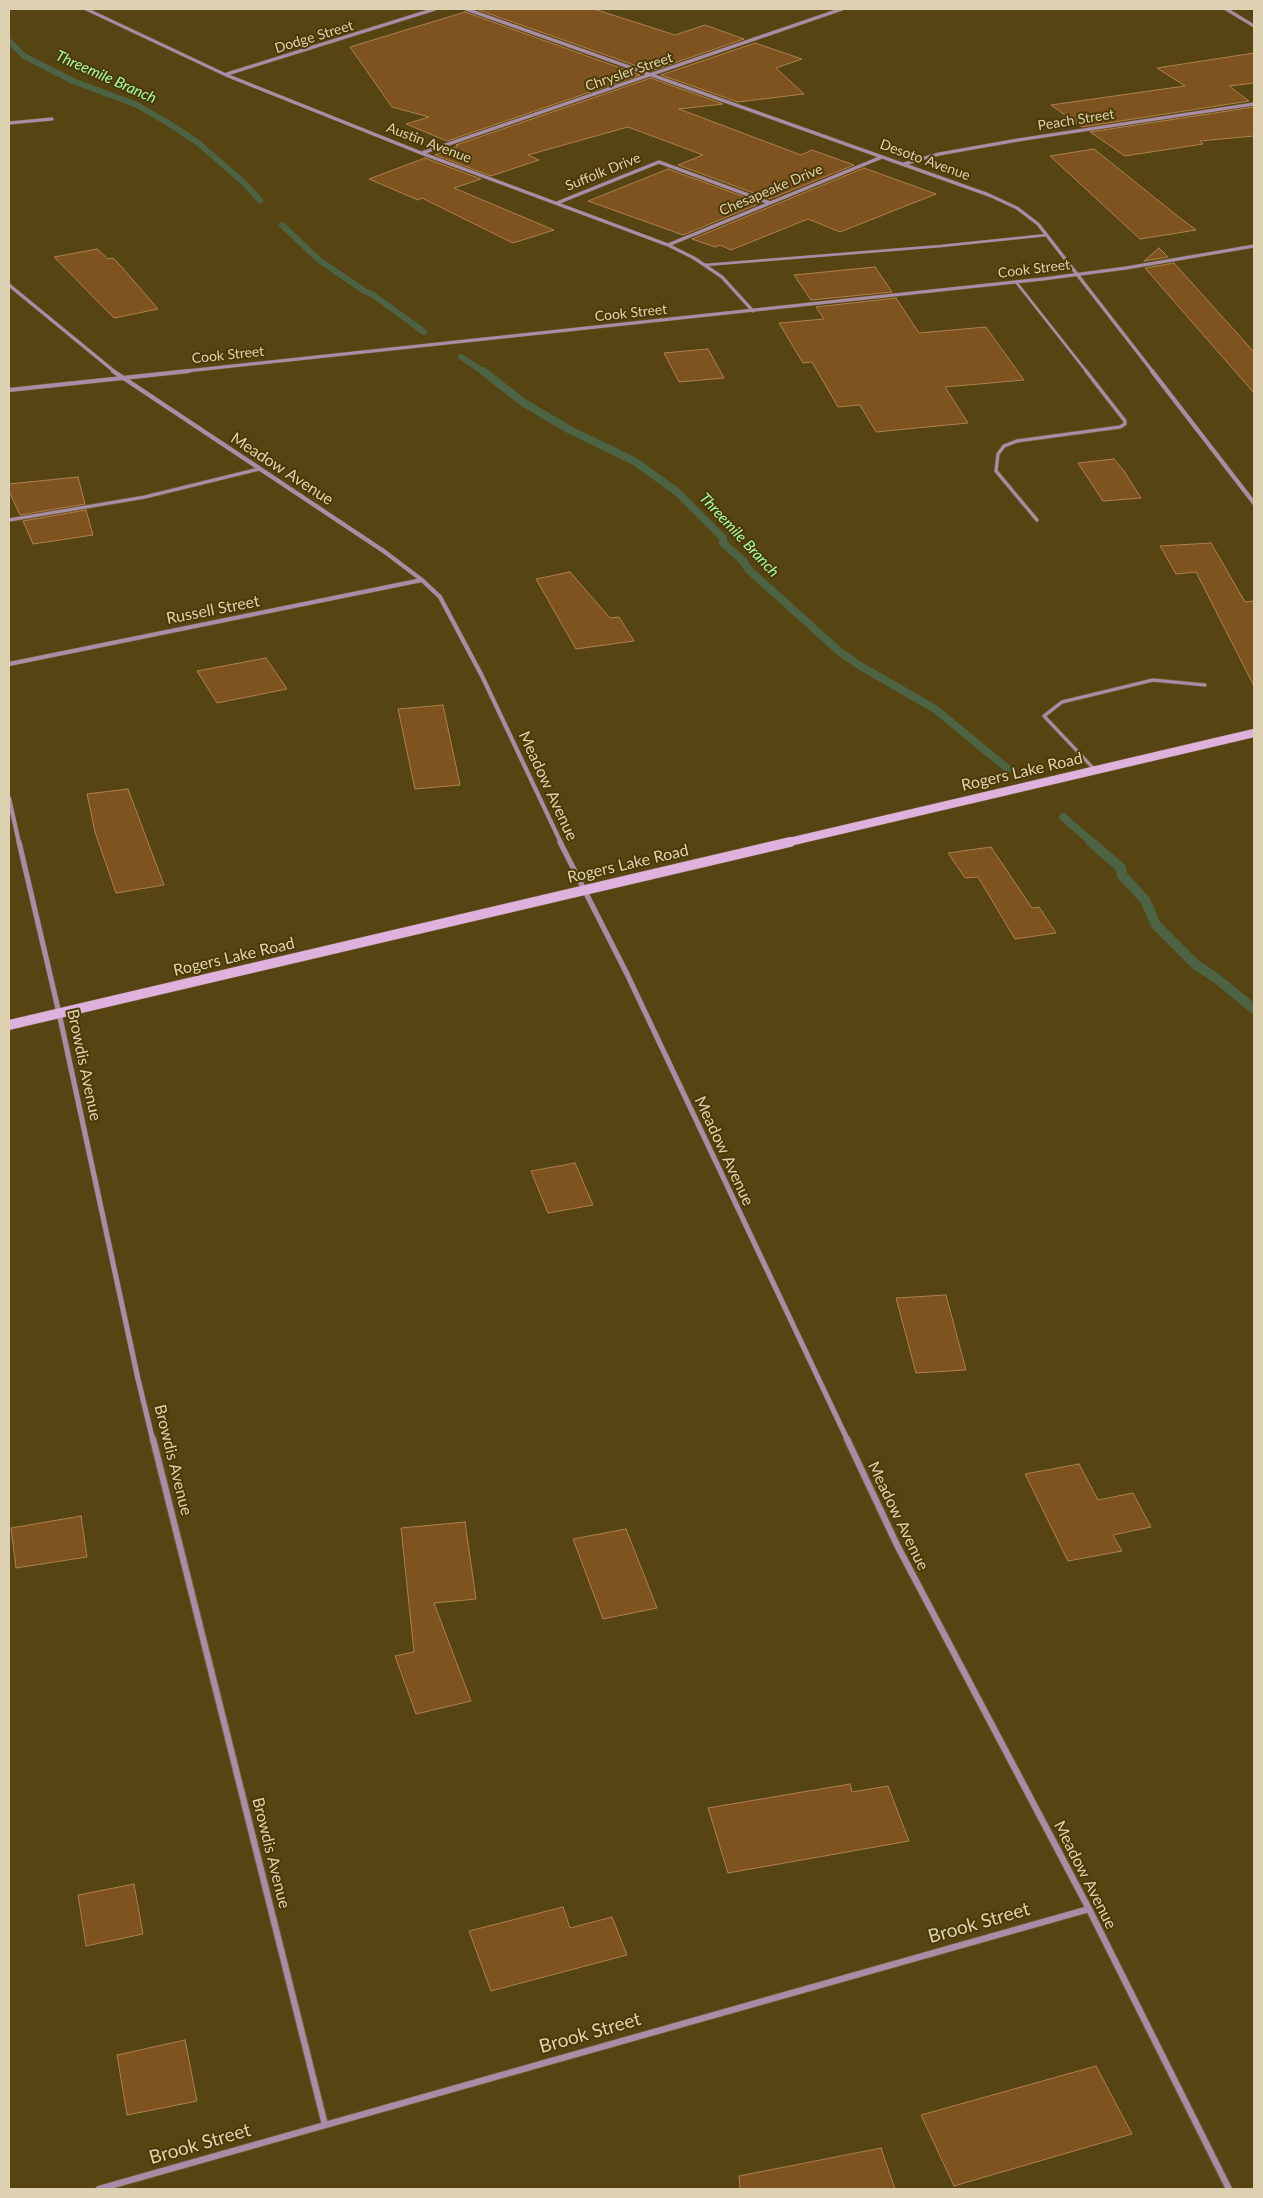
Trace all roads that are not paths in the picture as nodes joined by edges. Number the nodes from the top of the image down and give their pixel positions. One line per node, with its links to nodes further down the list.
1 (86, 9): 7 (street, Austin Avenue)
2 (435, 9): 7 (street, Dodge Street)
3 (466, 9): 8 (street, Desoto Avenue)
4 (842, 9): 8 (street, Chrysler Street)
5 (1226, 9): 6 (street)
6 (1254, 26)
7 (226, 74): 12 (street, Austin Avenue)
8 (652, 75): 12 (street, Chrysler Street); 13 (street, Desoto Avenue)
9 (1254, 104): 14 (street, Peach Street)
10 (52, 119): 11 (street)
11 (9, 123)
12 (421, 153): 15 (street, Austin Avenue)
13 (883, 157): 14 (street, Desoto Avenue); 16 (street, Chesapeake Drive)
14 (903, 164): 17 (street, Desoto Avenue)
15 (557, 203): 16 (street, Suffolk Drive); 18 (street, Austin Avenue)
16 (770, 203): 18 (street, Chesapeake Drive)
17 (1047, 235): 20 (lane); 21 (street, Desoto Avenue)
18 (668, 244): 20 (street, Austin Avenue)
19 (1254, 246): 21 (street, Cook Street)
20 (705, 265): 24 (street, Austin Avenue)
21 (1078, 275): 22 (street, Cook Street); 28 (street, Desoto Avenue)
22 (1016, 282): 24 (street, Cook Street); 30 (lane)
23 (9, 285): 25 (street, Meadow Avenue)
24 (754, 311): 25 (street, Cook Street)
25 (122, 378): 26 (street, Cook Street); 27 (street, Meadow Avenue)
26 (9, 390)
27 (259, 469): 29 (lane); 31 (street, Meadow Avenue)
28 (1254, 503)
29 (9, 520)
30 (1037, 520)
31 (422, 580): 32 (street, Russell Street); 37 (street, Meadow Avenue)
32 (9, 664)
33 (1205, 685): 35 (lane)
34 (1254, 733): 35 (main road, Rogers Lake Road)
35 (1096, 771): 37 (main road, Rogers Lake Road)
36 (9, 798): 38 (street, Browdis Avenue)
37 (583, 890): 38 (main road, Rogers Lake Road); 40 (street, Meadow Avenue)
38 (59, 1013): 39 (main road, Rogers Lake Road); 41 (street, Browdis Avenue)
39 (9, 1025)
40 (1090, 1909): 41 (street, Brook Street); 43 (street, Meadow Avenue)
41 (326, 2125): 42 (street, Brook Street)
42 (98, 2189)
43 (1229, 2189)

